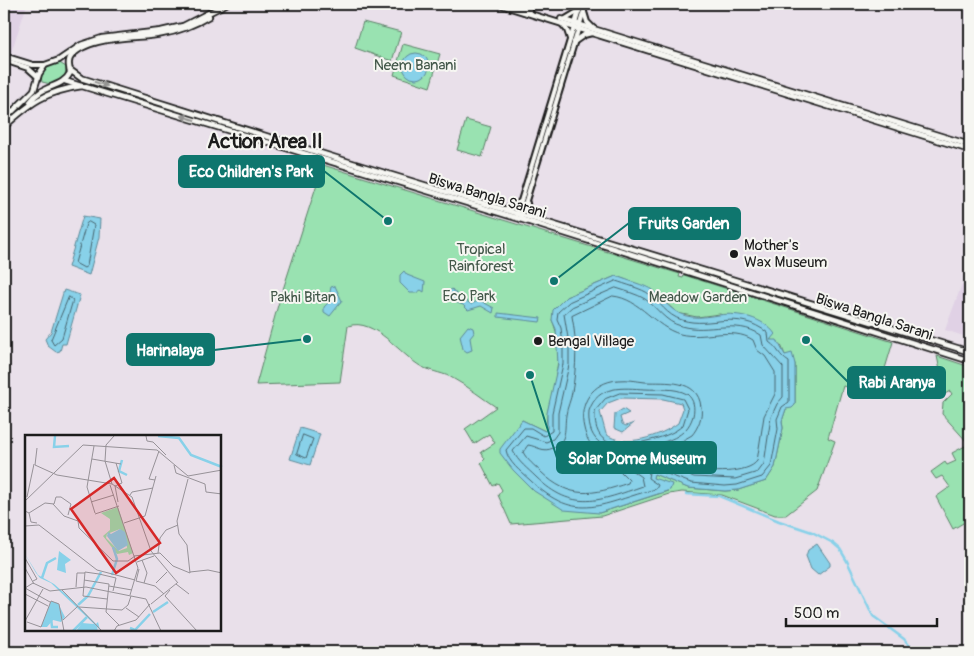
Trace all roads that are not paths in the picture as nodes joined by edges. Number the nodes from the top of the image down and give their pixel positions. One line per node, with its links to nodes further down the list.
1 (226, 4): 14 (main road)
2 (231, 4): 16 (main road)
3 (498, 4): 8 (main road)
4 (509, 4): 8 (main road)
5 (582, 4): 7 (main road)
6 (586, 4): 7 (main road)
7 (582, 9): 8 (main road); 9 (main road); 10 (main road)
8 (561, 21): 9 (main road); 11 (main road)
9 (577, 26): 10 (main road); 11 (main road)
10 (594, 31): 11 (main road); 24 (main road); 25 (main road)
11 (572, 42): 26 (main road)
12 (4, 56): 15 (main road)
13 (4, 60): 17 (main road)
14 (59, 60): 15 (main road); 16 (main road)
15 (45, 65): 17 (main road)
16 (69, 68): 18 (main road); 29 (main road, Biswa Bangla Sarani, one-way to 29)
17 (38, 78): 19 (main road); 22 (main road)
18 (65, 81): 19 (main road); 20 (main road)
19 (49, 86): 21 (main road)
20 (82, 86): 21 (main road, Biswa Bangla Sarani); 30 (main road, Biswa Bangla Sarani, one-way to 20)
21 (28, 108): 23 (main road, Biswa Bangla Sarani)
22 (4, 120)
23 (4, 127)
24 (970, 145)
25 (970, 150)
26 (528, 186): 27 (main road); 28 (main road)
27 (526, 199): 30 (main road); 31 (main road)
28 (521, 200): 29 (main road); 30 (main road)
29 (502, 209): 30 (main road, Biswa Bangla Sarani)
30 (519, 216): 31 (main road, Biswa Bangla Sarani); 33 (main road, Biswa Bangla Sarani)
31 (536, 220): 32 (main road, Biswa Bangla Sarani)
32 (970, 352)
33 (970, 360)

